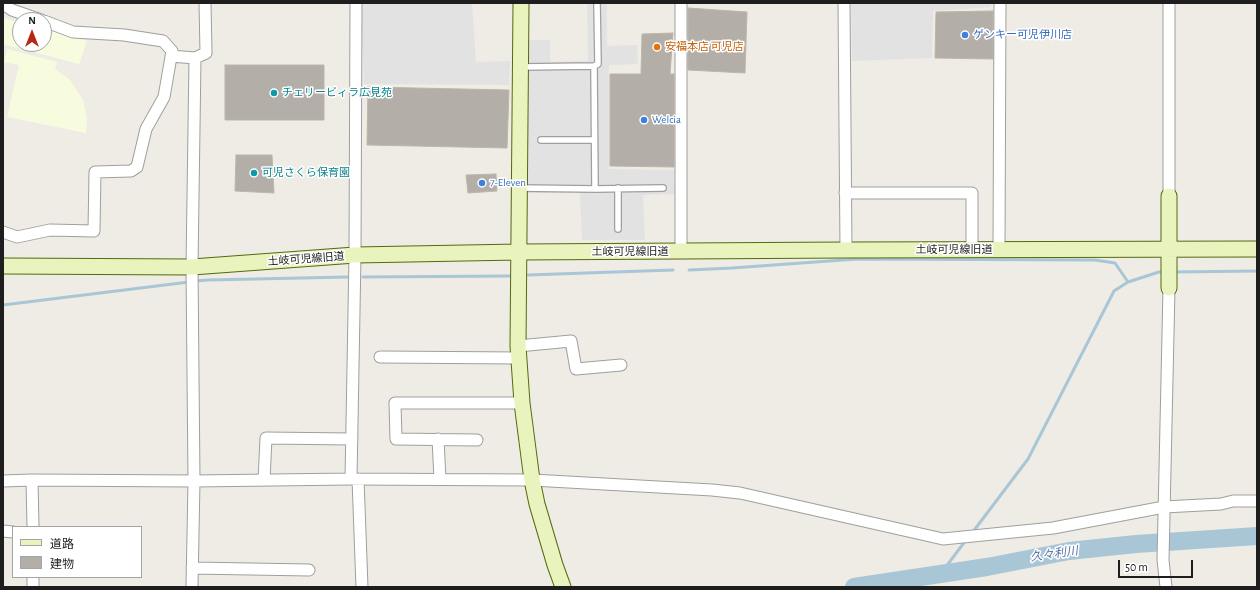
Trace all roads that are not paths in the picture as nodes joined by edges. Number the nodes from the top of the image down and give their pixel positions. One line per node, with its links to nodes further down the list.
1 (205, 3): 13 (street)
2 (356, 3): 32 (street)
3 (521, 3): 15 (street)
4 (597, 3): 14 (lane)
5 (681, 3): 31 (street)
6 (844, 3): 22 (street)
7 (1000, 3): 29 (street)
8 (1169, 3): 23 (street)
9 (3, 4): 10 (street)
10 (18, 12)
11 (52, 24): 12 (street)
12 (171, 56): 13 (street); 25 (street)
13 (195, 58): 35 (street)
14 (594, 66): 15 (lane); 17 (lane)
15 (520, 67): 18 (street)
16 (541, 140): 17 (lane)
17 (594, 140): 21 (lane)
18 (519, 188): 21 (lane); 30 (street)
19 (618, 188): 20 (lane); 21 (lane); 24 (lane)
20 (663, 188)
21 (595, 189)
22 (846, 193): 27 (street); 28 (street)
23 (1169, 196): 33 (street)
24 (618, 229)
25 (3, 232)
26 (1257, 249): 33 (street, 土岐可児線旧道)
27 (846, 250): 28 (street, 土岐可児線旧道); 31 (street, 土岐可児線旧道)
28 (972, 250): 29 (street, 土岐可児線旧道)
29 (999, 250): 33 (street, 土岐可児線旧道)
30 (519, 252): 31 (street, 土岐可児線旧道); 32 (street, 土岐可児線旧道); 37 (street)
31 (681, 252)
32 (355, 255): 35 (street, 土岐可児線旧道); 41 (street)
33 (1169, 256): 36 (street)
34 (3, 266): 35 (street, 土岐可児線旧道)
35 (192, 271): 50 (street)
36 (1170, 288): 52 (street)
37 (519, 352): 38 (street); 39 (street); 40 (street)
38 (380, 357)
39 (621, 365)
40 (522, 403): 42 (street); 48 (street)
41 (352, 439): 44 (street); 47 (street)
42 (438, 439): 43 (street); 45 (street)
43 (477, 440)
44 (354, 479): 45 (street); 47 (street); 57 (street)
45 (440, 479): 48 (street)
46 (32, 480): 49 (street); 50 (street); 53 (street)
47 (264, 480): 50 (street)
48 (532, 480): 52 (street); 58 (street)
49 (3, 481)
50 (194, 481): 54 (street)
51 (1257, 501): 52 (street)
52 (1164, 511): 59 (street)
53 (33, 526)
54 (192, 568): 55 (street); 56 (street)
55 (309, 570)
56 (192, 587)
57 (362, 587)
58 (563, 587)
59 (1166, 587)

